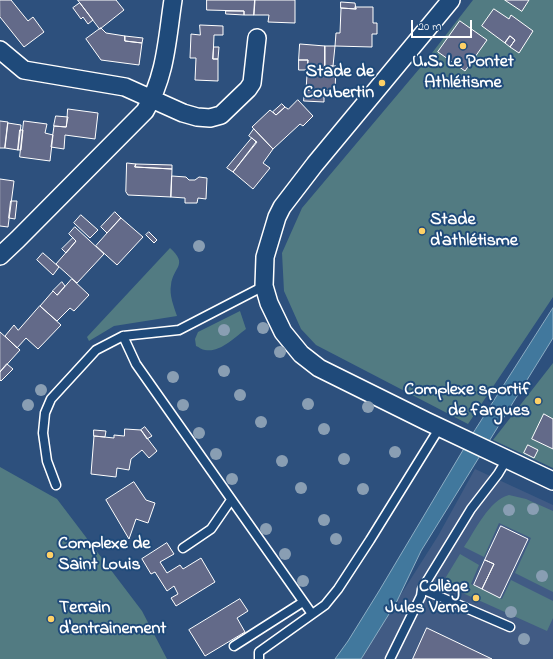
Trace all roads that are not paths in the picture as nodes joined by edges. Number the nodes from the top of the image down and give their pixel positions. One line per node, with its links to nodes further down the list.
1 (173, 0): 7 (street)
2 (443, 0): 4 (street)
3 (451, 0): 4 (street)
4 (432, 23): 9 (street)
5 (257, 38): 7 (street)
6 (0, 50): 7 (street)
7 (152, 100): 8 (street)
8 (0, 256)
9 (264, 286): 10 (lane); 11 (street)
10 (124, 336): 14 (lane); 15 (lane)
11 (440, 427): 12 (street); 19 (lane)
12 (507, 458): 13 (street); 17 (lane)
13 (553, 481)
14 (56, 485)
15 (231, 500): 16 (lane); 18 (lane)
16 (183, 548)
17 (422, 588): 20 (lane); 23 (lane)
18 (303, 602): 19 (lane); 21 (lane)
19 (312, 614): 22 (lane)
20 (510, 627)
21 (234, 646)
22 (258, 659)
23 (390, 659)

